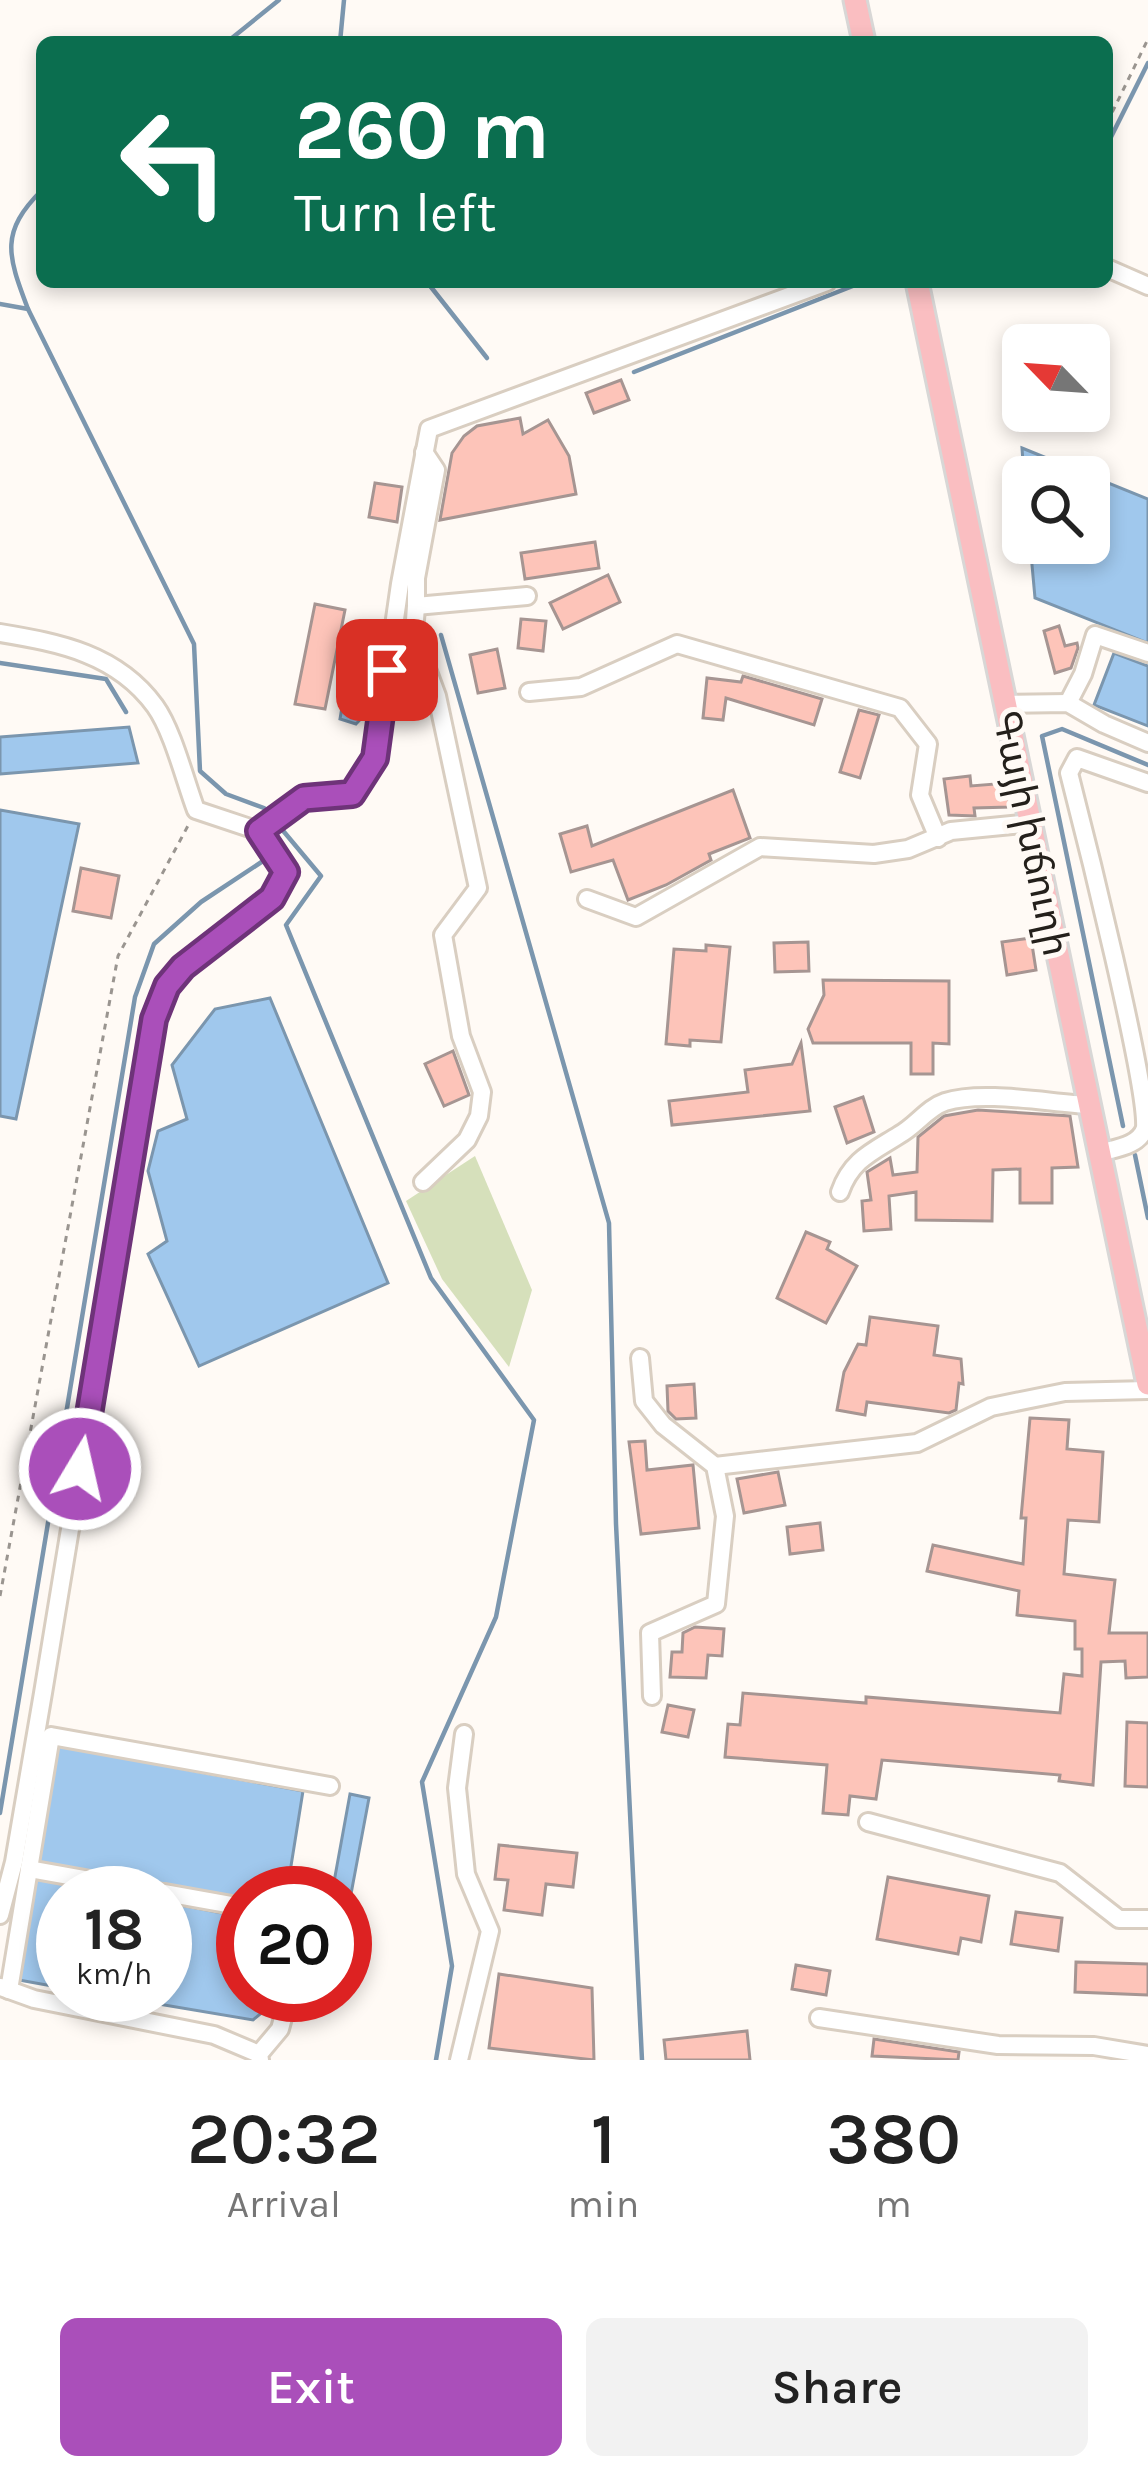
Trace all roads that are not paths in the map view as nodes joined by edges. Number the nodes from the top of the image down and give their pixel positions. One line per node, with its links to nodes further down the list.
1 (855, 0): 2 (main road)
2 (863, 36)
3 (1113, 271): 4 (street)
4 (1148, 286)
5 (811, 288): 7 (street)
6 (918, 288): 14 (main road, Գայի խճուղի)
7 (424, 452): 9 (street); 18 (street)
8 (527, 596): 9 (street)
9 (416, 606): 23 (street)
10 (0, 633): 18 (street)
11 (1148, 653): 13 (street)
12 (530, 692): 19 (street)
13 (1068, 703): 14 (street); 15 (street)
14 (1004, 704): 17 (main road, Գայի խճուղի)
15 (1148, 743)
16 (1148, 783): 22 (street)
17 (1032, 823): 19 (street); 21 (main road, Գայի խճուղի)
18 (261, 829): 34 (street)
19 (938, 838): 20 (street)
20 (587, 899)
21 (1088, 1105): 22 (main road, Գայի խճուղի); 24 (street)
22 (1099, 1154): 26 (main road, Գայի խճուղի)
23 (423, 1182)
24 (840, 1192)
25 (640, 1358): 27 (street)
26 (1148, 1387): 27 (street)
27 (715, 1466): 28 (street)
28 (652, 1696)
29 (464, 1734): 41 (street)
30 (330, 1786): 32 (street)
31 (868, 1822): 35 (street)
32 (29, 1869): 33 (street); 36 (street)
33 (36, 1870)
34 (0, 1915)
35 (1148, 1919)
36 (4, 1988): 40 (street)
37 (819, 2018): 39 (street)
38 (282, 2022): 40 (street)
39 (1148, 2055)
40 (260, 2057)
41 (459, 2060)

